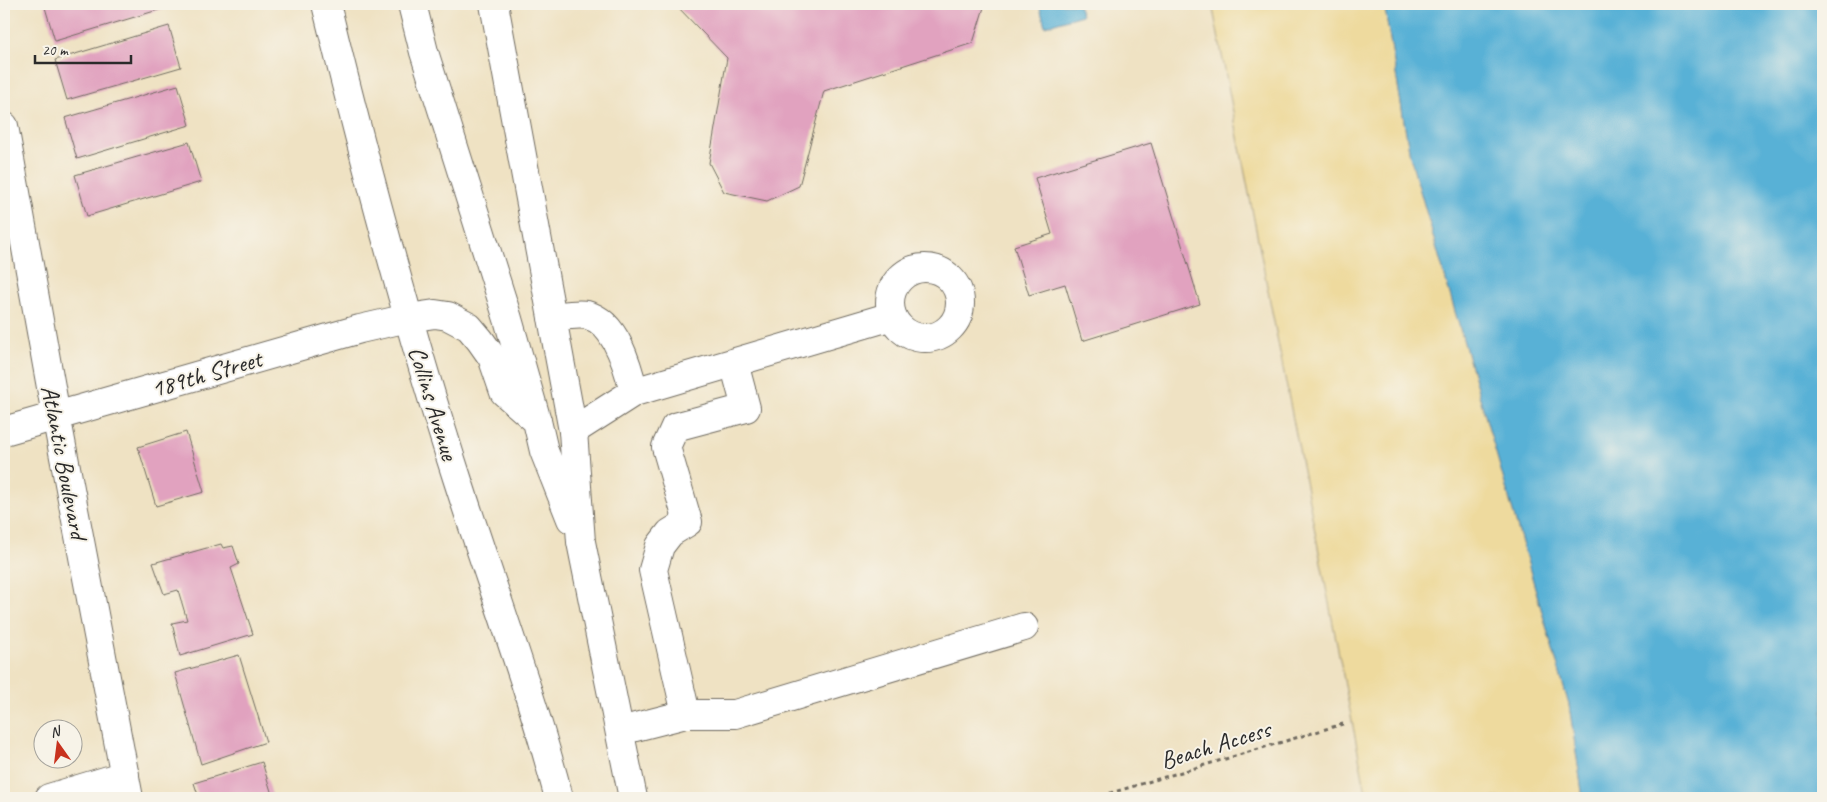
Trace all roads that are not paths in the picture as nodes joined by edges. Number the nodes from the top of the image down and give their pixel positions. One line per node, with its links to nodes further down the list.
1 (326, 4): 7 (main road, Collins Avenue)
2 (412, 4): 11 (main road)
3 (494, 4): 6 (main road)
4 (4, 126): 10 (main road, Atlantic Boulevard)
5 (892, 316): 8 (main road)
6 (552, 317): 9 (main road); 13 (main road)
7 (408, 318): 10 (main road, 189th Street); 11 (main road, 189th Street); 20 (main road, Collins Avenue)
8 (734, 363): 9 (main road); 16 (main road)
9 (634, 392): 13 (main road)
10 (56, 415): 12 (main road, 189th Street); 18 (main road, Atlantic Boulevard)
11 (537, 421): 14 (main road)
12 (4, 431)
13 (573, 431): 14 (main road)
14 (581, 542): 17 (main road)
15 (1024, 627): 16 (main road)
16 (686, 714): 17 (main road)
17 (620, 731): 21 (main road)
18 (127, 787): 19 (main road)
19 (49, 798)
20 (559, 798)
21 (633, 798)

